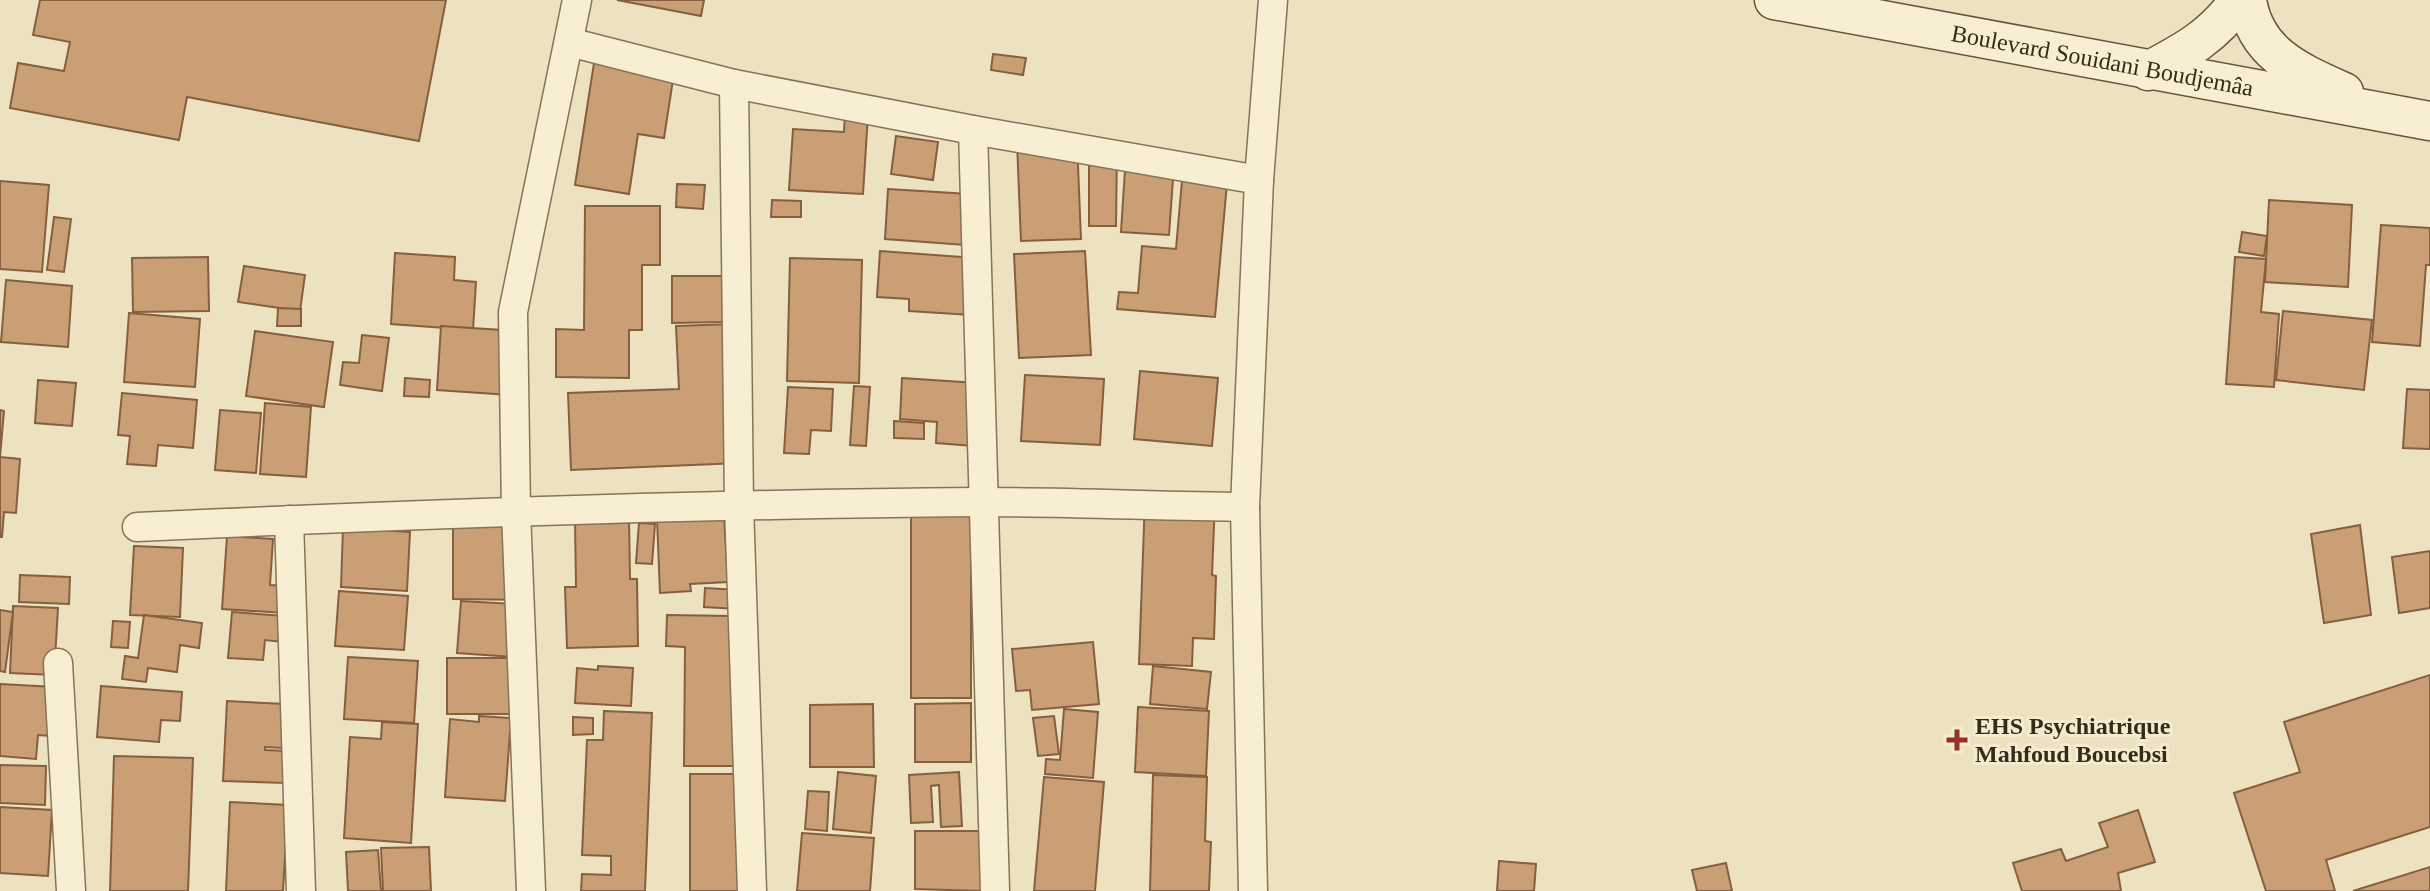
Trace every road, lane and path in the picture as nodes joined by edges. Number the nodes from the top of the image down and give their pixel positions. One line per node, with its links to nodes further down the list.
1 (577, 0): 6 (street)
2 (1273, 0): 12 (street)
3 (1774, 0): 7 (main road, Boulevard Souidani Boudjemâa)
4 (2239, 0): 7 (main road)
5 (2247, 0): 9 (main road)
6 (569, 42): 8 (street); 16 (street)
7 (2148, 71): 9 (main road, Boulevard Souidani Boudjemâa)
8 (734, 84): 11 (street); 14 (street)
9 (2387, 111): 10 (main road, Boulevard Souidani Boudjemâa)
10 (2430, 121)
11 (973, 130): 12 (street); 13 (street)
12 (1259, 180): 15 (street)
13 (982, 502): 14 (street); 15 (street); 24 (street)
14 (739, 505): 16 (street); 23 (street)
15 (1245, 507): 25 (street)
16 (516, 511): 17 (street); 22 (street)
17 (289, 520): 18 (street); 21 (street)
18 (137, 527)
19 (58, 663): 20 (street)
20 (71, 891)
21 (301, 891)
22 (531, 891)
23 (752, 891)
24 (995, 891)
25 (1253, 891)

